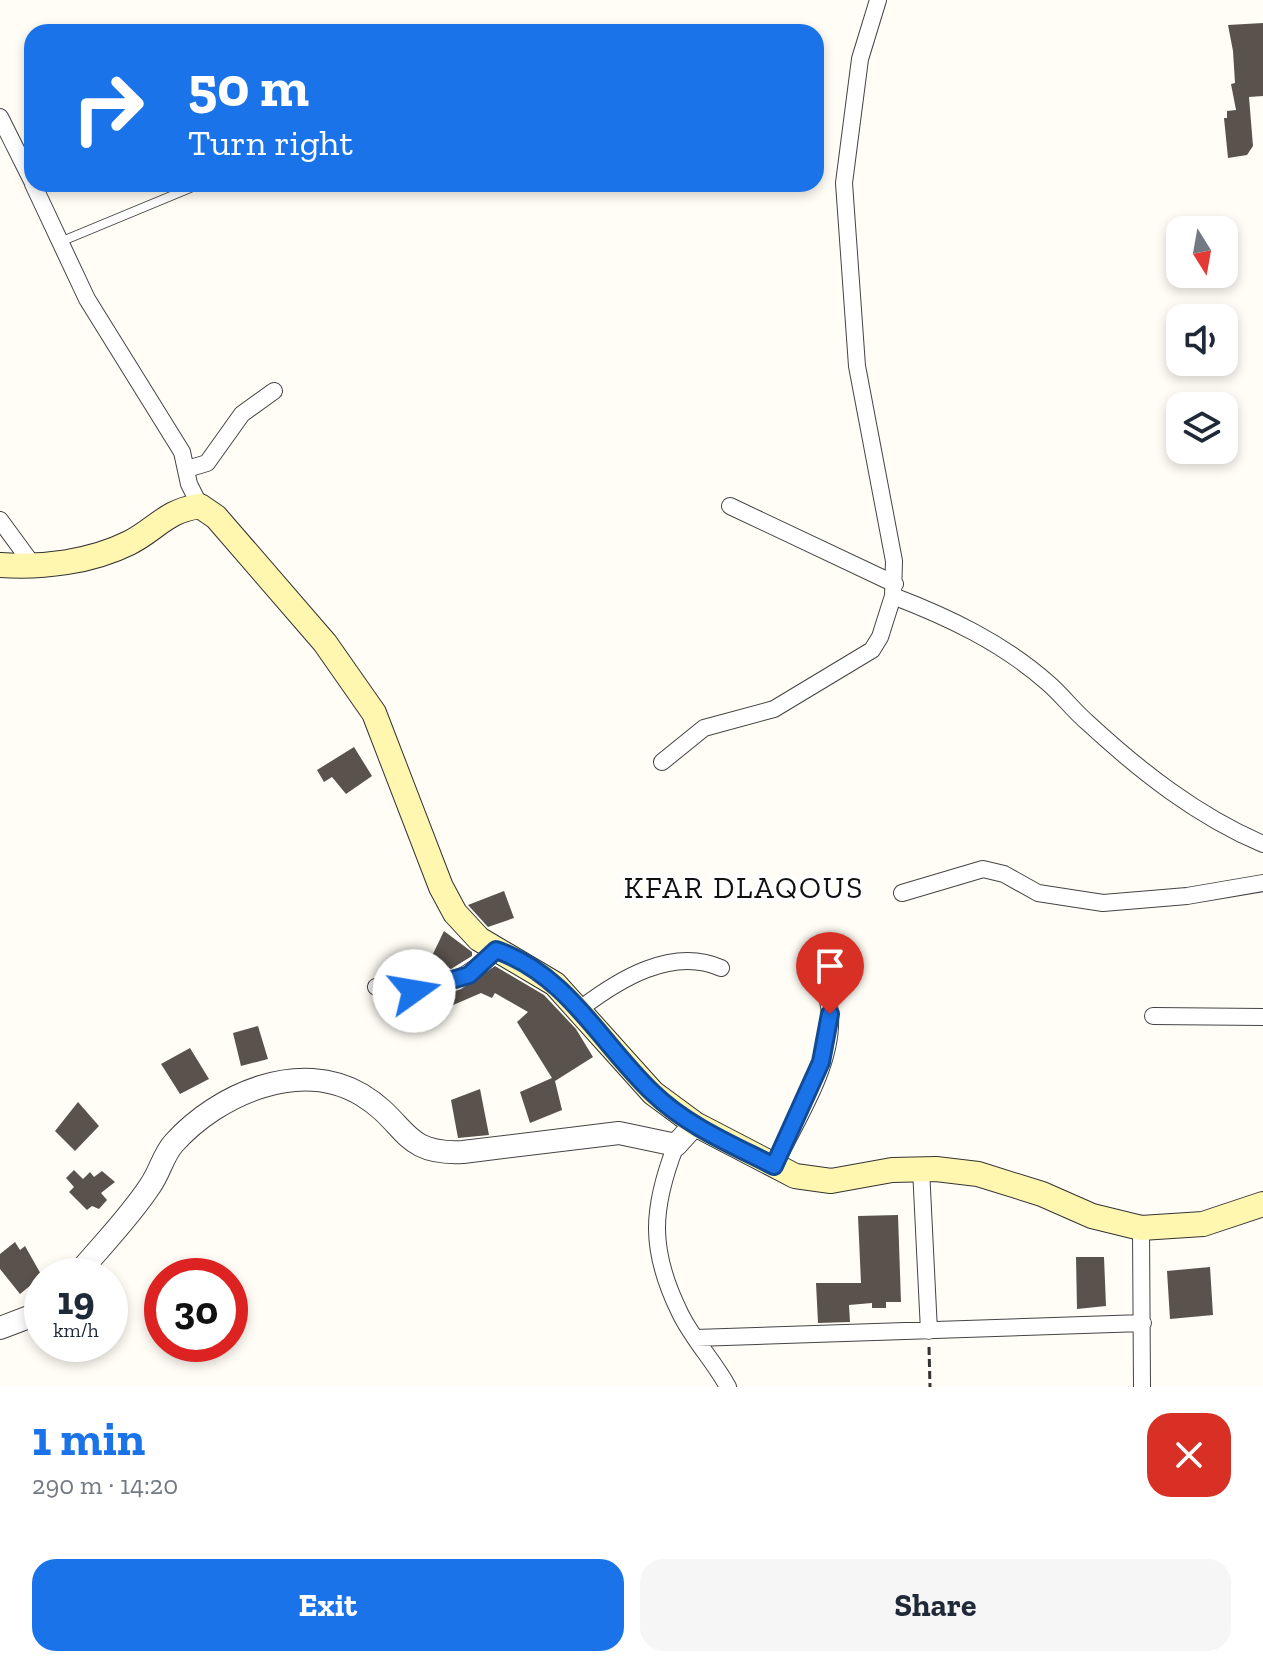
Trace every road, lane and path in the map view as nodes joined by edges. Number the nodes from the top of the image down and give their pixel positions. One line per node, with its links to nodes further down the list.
1 (878, 0): 14 (street)
2 (0, 117): 3 (street)
3 (24, 164)
4 (38, 192): 6 (street)
5 (181, 192): 6 (lane)
6 (60, 242): 8 (street)
7 (274, 391): 8 (street)
8 (187, 469): 9 (street)
9 (200, 506): 13 (main road); 19 (main road)
10 (730, 506): 14 (street)
11 (0, 520): 13 (street)
12 (0, 565): 13 (main road)
13 (33, 565)
14 (894, 590): 15 (street); 16 (street)
15 (662, 762)
16 (1263, 844)
17 (1263, 883): 18 (street)
18 (902, 893)
19 (496, 950): 22 (street); 23 (main road)
20 (721, 968): 23 (street)
21 (820, 973): 28 (street)
22 (376, 987)
23 (580, 1009): 26 (main road)
24 (1153, 1016): 25 (street)
25 (1263, 1017)
26 (695, 1124): 27 (street); 28 (main road)
27 (676, 1145): 32 (street); 37 (street)
28 (774, 1166): 29 (main road)
29 (921, 1169): 31 (main road); 36 (street)
30 (1263, 1204): 31 (main road)
31 (1141, 1228): 34 (street)
32 (91, 1258)
33 (24, 1319): 35 (street)
34 (1143, 1323): 36 (street); 40 (street)
35 (0, 1328)
36 (929, 1331): 37 (street); 39 (path)
37 (695, 1338): 38 (street)
38 (728, 1387)
39 (930, 1387)
40 (1142, 1387)

